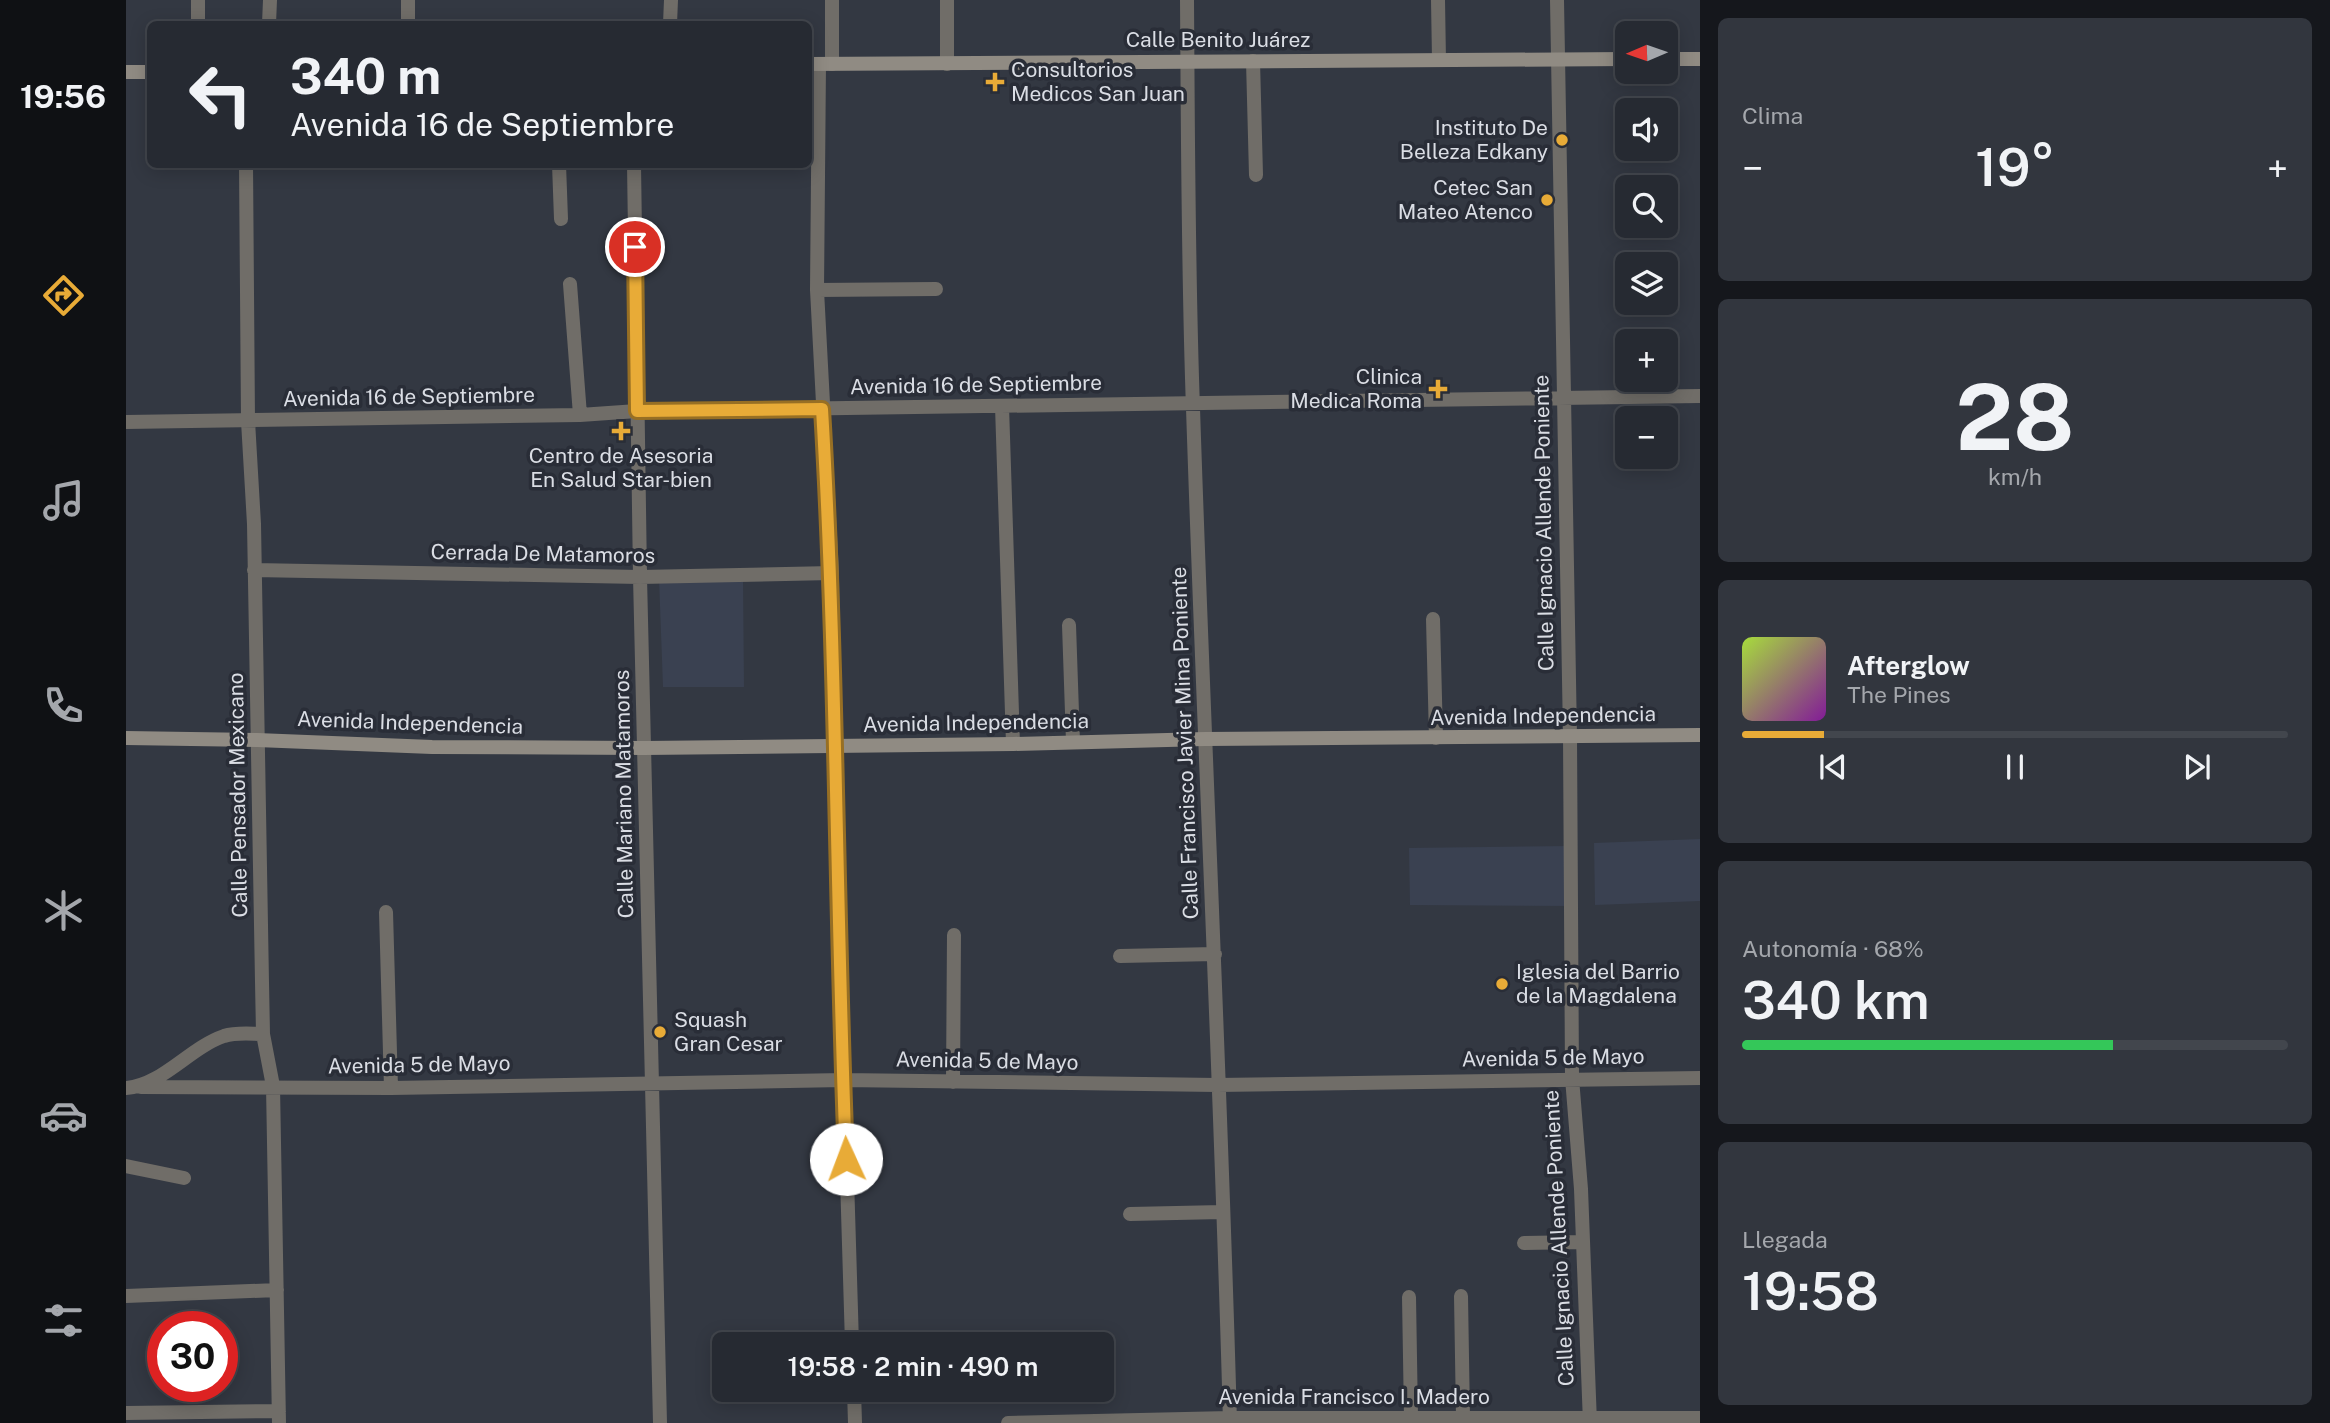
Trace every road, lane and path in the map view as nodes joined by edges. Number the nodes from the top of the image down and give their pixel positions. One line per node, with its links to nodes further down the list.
1 (198, 0): 10 (street)
2 (270, 0): 11 (street)
3 (408, 0): 12 (street)
4 (671, 0): 13 (street)
5 (832, 0): 21 (street)
6 (947, 0): 22 (street)
7 (1187, 0): 19 (street, Calle Francisco Javier Mina Poniente)
8 (1438, 0): 18 (street)
9 (1557, 0): 14 (street, Calle Ignacio Allende Poniente)
10 (198, 21)
11 (269, 21)
12 (408, 21)
13 (670, 21)
14 (1557, 59): 15 (main road, Calle Benito Juárez); 18 (main road, Calle Benito Juárez); 34 (street, Calle Ignacio Allende Poniente)
15 (1615, 59)
16 (1678, 59): 17 (main road)
17 (1700, 59)
18 (1439, 60): 20 (main road, Calle Benito Juárez)
19 (1188, 61): 20 (main road, Calle Benito Juárez); 22 (main road, Calle Benito Juárez); 35 (street, Calle Francisco Javier Mina Poniente)
20 (1253, 61): 28 (street)
21 (820, 64): 22 (main road, Calle Benito Juárez); 32 (street)
22 (947, 64)
23 (126, 72): 24 (main road)
24 (147, 72)
25 (246, 168): 40 (street, Calle Pensador Mexicano)
26 (559, 168): 29 (street)
27 (634, 168): 38 (street, Calle Mariano Matamoros)
28 (1255, 175)
29 (561, 219)
30 (570, 284): 39 (street)
31 (936, 289): 32 (street)
32 (817, 290): 37 (street)
33 (1700, 396): 34 (street, Avenida 16 de Septiembre)
34 (1563, 397): 35 (street, Avenida 16 de Septiembre); 48 (street, Calle Ignacio Allende Poniente)
35 (1192, 404): 36 (street, Avenida 16 de Septiembre); 51 (street, Calle Francisco Javier Mina Poniente)
36 (1002, 406): 37 (street, Avenida 16 de Septiembre); 54 (street)
37 (822, 409): 38 (street, Avenida 16 de Septiembre); 43 (street)
38 (637, 411): 39 (street, Avenida 16 de Septiembre); 44 (street, Calle Mariano Matamoros)
39 (580, 415): 40 (street, Avenida 16 de Septiembre)
40 (248, 421): 41 (street, Avenida 16 de Septiembre); 42 (street, Calle Pensador Mexicano)
41 (126, 422)
42 (254, 570): 44 (street, Cerrada De Matamoros); 52 (street, Calle Pensador Mexicano)
43 (832, 573): 44 (street, Cerrada De Matamoros); 55 (street)
44 (640, 577): 56 (street, Calle Mariano Matamoros)
45 (1433, 619): 50 (street)
46 (1069, 625): 53 (street)
47 (1700, 735): 48 (main road, Avenida Independencia)
48 (1570, 736): 50 (main road, Avenida Independencia); 62 (street, Calle Ignacio Allende Poniente)
49 (126, 738): 52 (main road, Avenida Independencia)
50 (1436, 738): 51 (main road, Avenida Independencia)
51 (1205, 739): 53 (main road, Avenida Independencia); 59 (street, Calle Francisco Javier Mina Poniente)
52 (257, 740): 56 (main road, Avenida Independencia); 61 (street, Calle Pensador Mexicano)
53 (1073, 742): 54 (main road, Avenida Independencia)
54 (1013, 744): 55 (main road, Avenida Independencia)
55 (834, 746): 56 (main road, Avenida Independencia); 64 (street)
56 (644, 748): 65 (street, Calle Mariano Matamoros)
57 (386, 912): 71 (street)
58 (954, 935): 66 (street)
59 (1215, 954): 60 (street); 67 (street, Calle Francisco Javier Mina Poniente)
60 (1119, 956)
61 (264, 1034): 68 (street, Calle Pensador Mexicano); 69 (street)
62 (1572, 1078): 63 (street, Avenida 5 de Mayo); 67 (street, Avenida 5 de Mayo); 76 (street, Calle Ignacio Allende Poniente)
63 (1700, 1078)
64 (843, 1080): 65 (street, Avenida 5 de Mayo); 66 (street, Avenida 5 de Mayo); 82 (street)
65 (652, 1082): 71 (street, Avenida 5 de Mayo); 92 (street, Calle Mariano Matamoros)
66 (953, 1082): 67 (street, Avenida 5 de Mayo)
67 (1217, 1085): 74 (street, Calle Francisco Javier Mina Poniente)
68 (273, 1086): 69 (street, Avenida 5 de Mayo); 71 (street, Avenida 5 de Mayo); 78 (street, Calle Pensador Mexicano)
69 (141, 1087): 70 (street, Avenida 5 de Mayo)
70 (126, 1088)
71 (391, 1088)
72 (126, 1166): 73 (street)
73 (184, 1178)
74 (1222, 1212): 75 (street); 89 (street, Calle Francisco Javier Mina Poniente)
75 (1130, 1214)
76 (1583, 1242): 77 (street); 90 (street, Calle Ignacio Allende Poniente)
77 (1524, 1243)
78 (277, 1290): 79 (street); 85 (street, Calle Pensador Mexicano)
79 (126, 1296)
80 (1461, 1296): 87 (street)
81 (1409, 1297): 86 (street)
82 (852, 1332)
83 (854, 1402): 93 (street)
84 (126, 1413): 85 (street)
85 (279, 1417)
86 (1411, 1418): 87 (street, Avenida Francisco I. Madero); 89 (street, Avenida Francisco I. Madero)
87 (1463, 1418): 90 (street, Avenida Francisco I. Madero)
88 (1700, 1418): 90 (street, Avenida Francisco I. Madero)
89 (1230, 1420): 91 (street, Avenida Francisco I. Madero)
90 (1590, 1420)
91 (1067, 1422): 94 (street, Avenida Francisco I. Madero)
92 (660, 1423)
93 (855, 1423)
94 (1008, 1423)

